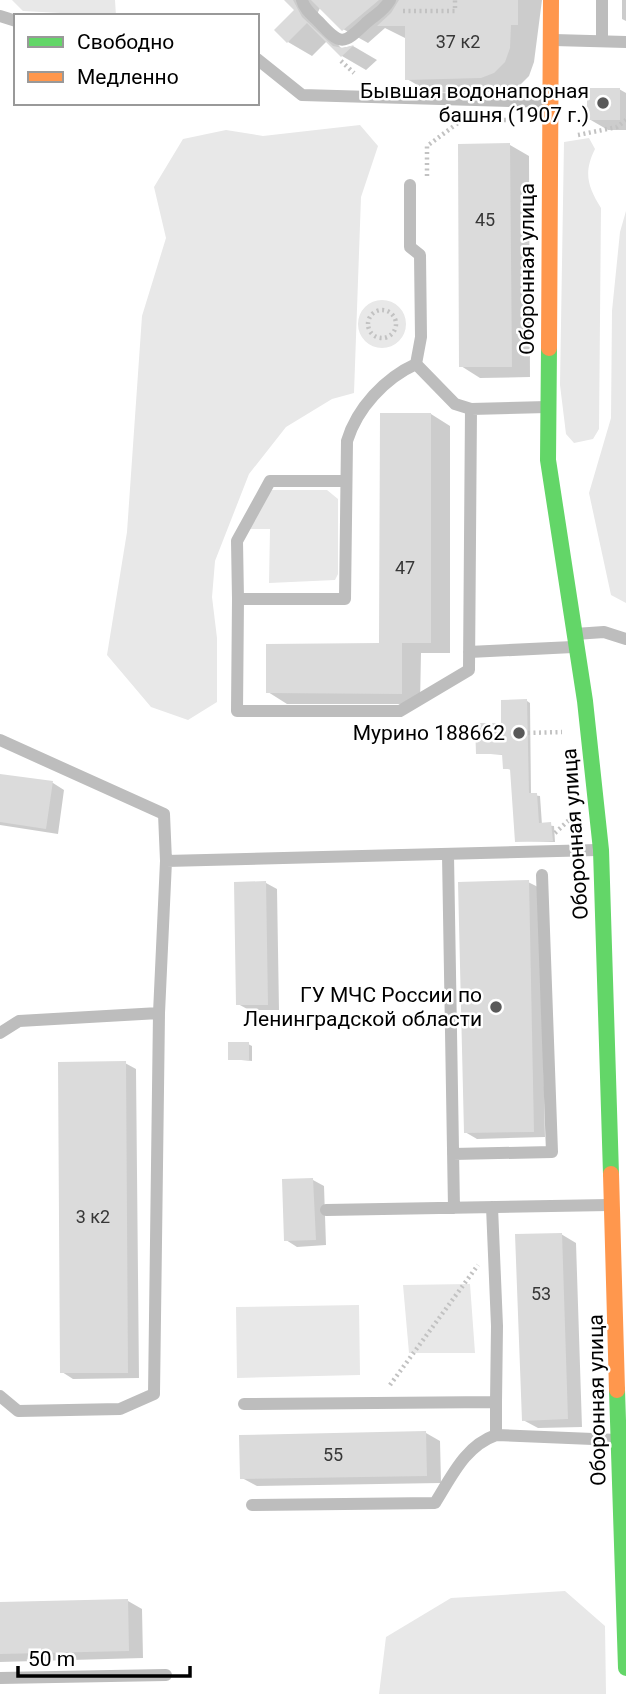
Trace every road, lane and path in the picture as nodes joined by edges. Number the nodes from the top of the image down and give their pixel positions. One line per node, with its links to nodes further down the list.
1 (302, 0): 5 (lane)
2 (455, 0): 5 (path)
3 (551, 0): 6 (street, Оборонная улица)
4 (602, 0): 7 (lane)
5 (391, 5)
6 (550, 40): 7 (lane); 12 (street, Оборонная улица)
7 (602, 41): 8 (lane)
8 (626, 42)
9 (259, 61): 12 (lane)
10 (341, 61): 11 (path)
11 (354, 74)
12 (549, 102): 20 (street, Оборонная улица)
13 (626, 120): 15 (path)
14 (512, 121): 16 (path)
15 (569, 135)
16 (427, 176)
17 (410, 185): 19 (lane)
18 (388, 311): 18 (path)
19 (416, 364): 21 (lane); 22 (lane)
20 (548, 407): 21 (lane); 25 (street, Оборонная улица)
21 (471, 409): 26 (lane)
22 (345, 481): 23 (lane); 23 (lane)
23 (238, 599): 26 (lane)
24 (626, 639): 25 (lane)
25 (576, 641): 26 (lane); 32 (street, Оборонная улица)
26 (469, 652)
27 (566, 732): 28 (path)
28 (528, 733)
29 (0, 740): 34 (lane)
30 (570, 819): 31 (path)
31 (552, 836)
32 (601, 850): 33 (lane); 39 (street, Оборонная улица)
33 (448, 855): 34 (lane); 40 (lane)
34 (166, 861): 36 (lane)
35 (542, 875): 40 (lane)
36 (159, 1013): 37 (lane); 47 (lane)
37 (0, 1033)
38 (626, 1091): 39 (lane)
39 (609, 1092): 41 (street, Оборонная улица)
40 (453, 1154): 43 (lane)
41 (612, 1205): 42 (lane); 46 (street, Оборонная улица)
42 (492, 1207): 43 (lane); 45 (lane)
43 (454, 1208): 44 (lane)
44 (326, 1210)
45 (493, 1245): 48 (lane); 49 (path)
46 (622, 1384): 52 (street, Оборонная улица)
47 (0, 1396)
48 (496, 1402): 49 (lane); 51 (lane)
49 (377, 1403): 50 (lane)
50 (244, 1404)
51 (496, 1435): 52 (lane); 53 (lane)
52 (619, 1440): 54 (street, Оборонная улица)
53 (252, 1504)
54 (626, 1668)
55 (166, 1675): 56 (lane)
56 (0, 1678)

